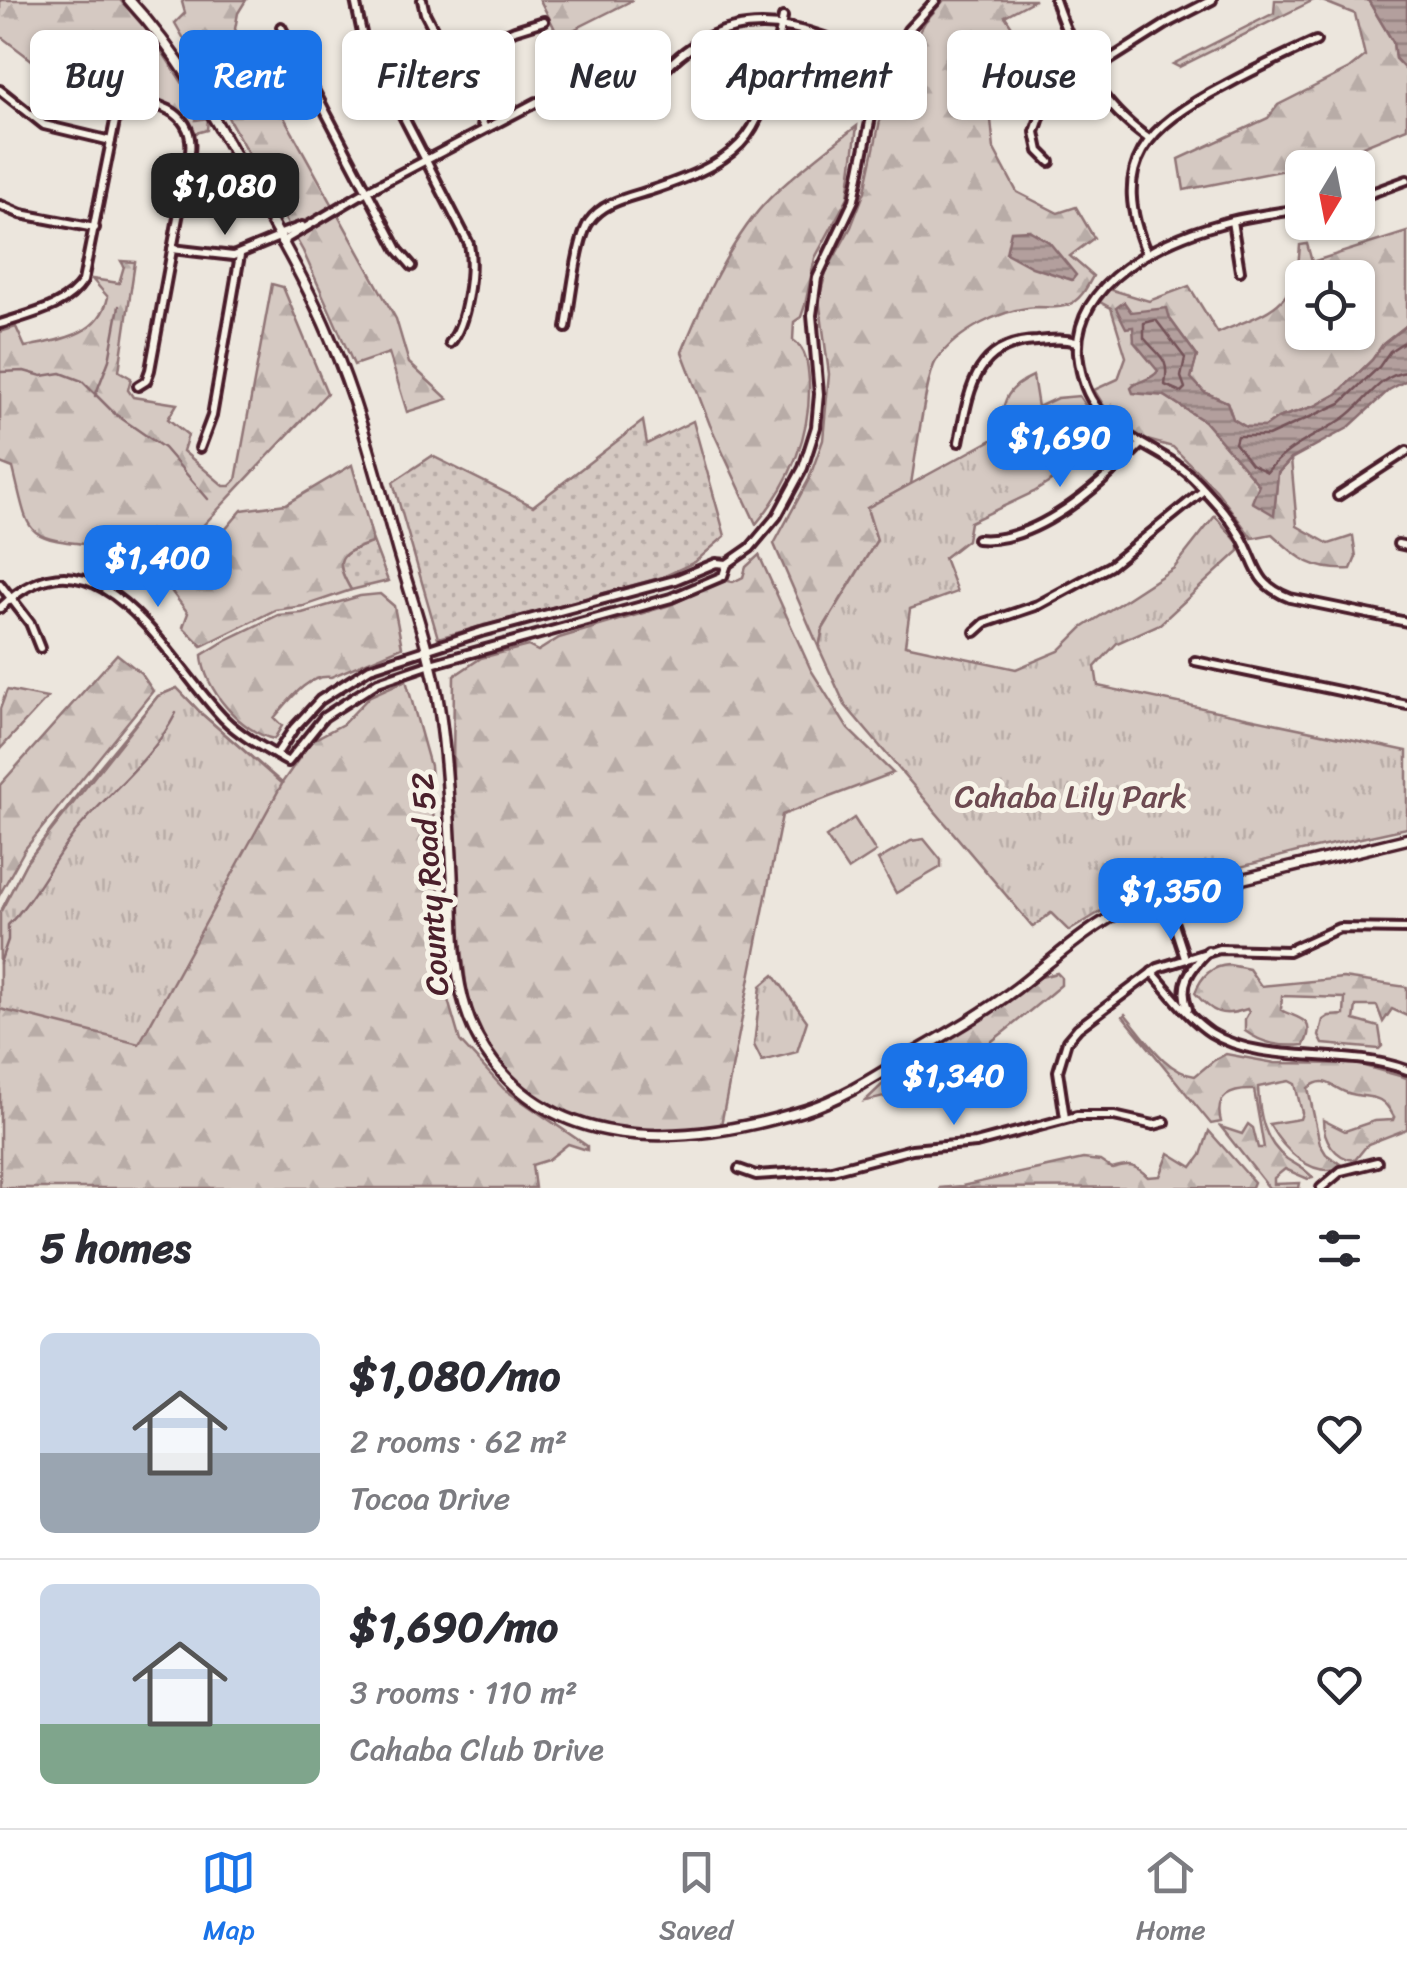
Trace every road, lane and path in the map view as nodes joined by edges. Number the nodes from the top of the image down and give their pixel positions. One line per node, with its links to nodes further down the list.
1 (129, 0): 38 (main road, County Road 52)
2 (355, 0): 29 (street)
3 (422, 0): 9 (street)
4 (936, 0): 13 (street)
5 (1055, 0): 14 (street)
6 (1212, 0): 18 (street)
7 (544, 21): 10 (street)
8 (282, 27): 32 (street)
9 (434, 30)
10 (515, 30)
11 (777, 30): 12 (street)
12 (810, 30)
13 (908, 30)
14 (1068, 30)
15 (1316, 41): 27 (street)
16 (679, 45): 17 (street)
17 (671, 58)
18 (1111, 59)
19 (0, 90): 28 (street)
20 (535, 103): 26 (street)
21 (1111, 103): 27 (street)
22 (481, 120): 26 (street)
23 (756, 120): 45 (street)
24 (870, 120): 56 (street)
25 (1037, 120): 30 (street)
26 (485, 128): 29 (street)
27 (1149, 140): 41 (street)
28 (111, 141): 37 (street); 39 (street)
29 (426, 160): 32 (street); 46 (street)
30 (1050, 162)
31 (1407, 180): 33 (street)
32 (367, 190): 38 (street); 42 (street)
33 (1375, 192)
34 (0, 205): 37 (street)
35 (1285, 212): 36 (street)
36 (1232, 221): 41 (street); 43 (street)
37 (95, 228): 44 (street)
38 (279, 238): 40 (street); 65 (main road, County Road 52)
39 (172, 249): 40 (street); 48 (street)
40 (240, 254): 51 (street)
41 (1148, 254): 47 (street)
42 (412, 266)
43 (1240, 271)
44 (0, 324)
45 (566, 328)
46 (450, 342)
47 (1076, 342): 49 (street); 50 (street)
48 (138, 386)
49 (959, 442)
50 (1140, 445): 53 (street); 55 (street)
51 (200, 448)
52 (1407, 450): 54 (street)
53 (1204, 490): 61 (street); 62 (street)
54 (1338, 496)
55 (978, 539)
56 (727, 564): 60 (street); 63 (street)
57 (0, 584): 58 (street)
58 (11, 598): 59 (street); 64 (street); 71 (street)
59 (0, 608)
60 (534, 618): 63 (street); 65 (street)
61 (1407, 622)
62 (975, 632)
63 (540, 635): 67 (street)
64 (40, 648)
65 (427, 649): 67 (main road, County Road 52); 68 (street)
66 (1195, 661): 70 (street)
67 (431, 664): 69 (street); 73 (main road, County Road 52)
68 (332, 690): 69 (street); 71 (street)
69 (340, 704): 71 (street)
70 (1407, 704)
71 (276, 755)
72 (1407, 839): 73 (main road, County Road 52)
73 (1165, 896): 76 (street)
74 (1407, 929): 75 (street)
75 (1208, 952): 76 (street); 78 (street)
76 (1185, 958): 77 (street)
77 (1152, 972): 78 (street); 80 (street)
78 (1191, 1015): 79 (street)
79 (1407, 1070)
80 (1065, 1118): 81 (street); 83 (street)
81 (1165, 1122)
82 (1377, 1162): 84 (street)
83 (739, 1169)
84 (1321, 1188)

